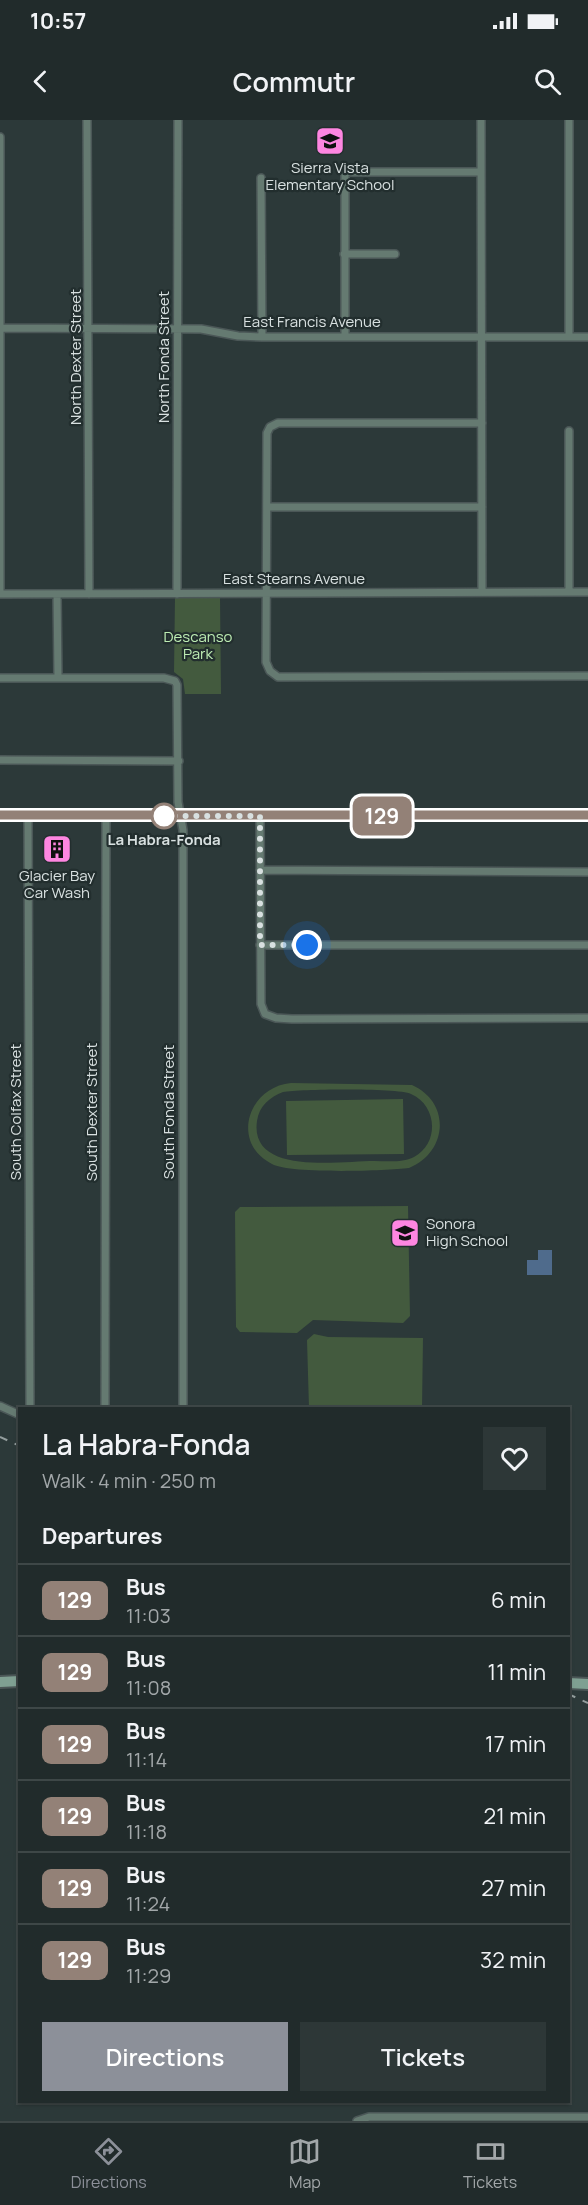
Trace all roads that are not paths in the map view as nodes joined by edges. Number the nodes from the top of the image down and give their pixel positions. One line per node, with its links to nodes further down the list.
1 (87, 120): 11 (street, North Dexter Street)
2 (178, 120): 12 (street, North Fonda Street)
3 (481, 120): 6 (street)
4 (569, 120): 16 (street)
5 (0, 137): 10 (street)
6 (482, 172): 8 (street); 14 (street)
7 (261, 178): 15 (street)
8 (344, 254): 9 (street); 13 (street)
9 (395, 254)
10 (0, 328): 11 (street, East Francis Avenue); 26 (street)
11 (89, 329): 12 (street, East Francis Avenue); 28 (street, North Dexter Street)
12 (178, 329): 15 (street, East Francis Avenue); 29 (street, North Fonda Street)
13 (345, 336): 14 (street, East Francis Avenue); 15 (street, East Francis Avenue)
14 (482, 336): 16 (street, East Francis Avenue); 18 (street)
15 (262, 337)
16 (569, 337): 17 (street, East Francis Avenue)
17 (588, 337)
18 (482, 423): 20 (street); 21 (street)
19 (569, 431): 24 (street)
20 (268, 507): 21 (street); 22 (street)
21 (482, 507): 23 (street)
22 (266, 592): 23 (street, East Stearns Avenue); 29 (street, East Stearns Avenue); 30 (street)
23 (482, 592): 24 (street, East Stearns Avenue)
24 (569, 592): 25 (street, East Stearns Avenue)
25 (588, 592)
26 (0, 594): 27 (street, East Stearns Avenue)
27 (57, 594): 28 (street, East Stearns Avenue); 31 (street)
28 (89, 594): 29 (street, East Stearns Avenue)
29 (177, 594)
30 (588, 676)
31 (58, 677): 32 (street); 34 (street)
32 (0, 678)
33 (0, 760): 34 (street)
34 (179, 760): 39 (street)
35 (0, 815): 36 (main road)
36 (28, 815): 37 (main road); 47 (street, South Colfax Street)
37 (106, 815): 39 (main road); 48 (street, South Dexter Street)
38 (588, 815): 40 (main road)
39 (181, 816): 40 (main road); 49 (street, South Fonda Street)
40 (260, 816): 41 (street)
41 (260, 870): 42 (street); 43 (street)
42 (588, 873)
43 (260, 945): 44 (street); 45 (street)
44 (588, 945)
45 (588, 1018)
46 (0, 1407): 50 (street)
47 (30, 1407)
48 (105, 1407)
49 (183, 1407)
50 (18, 1414)
51 (0, 1682): 52 (main road)
52 (18, 1682)
53 (570, 1683): 54 (main road)
54 (588, 1684)
55 (588, 2117): 56 (street)
56 (357, 2121)

